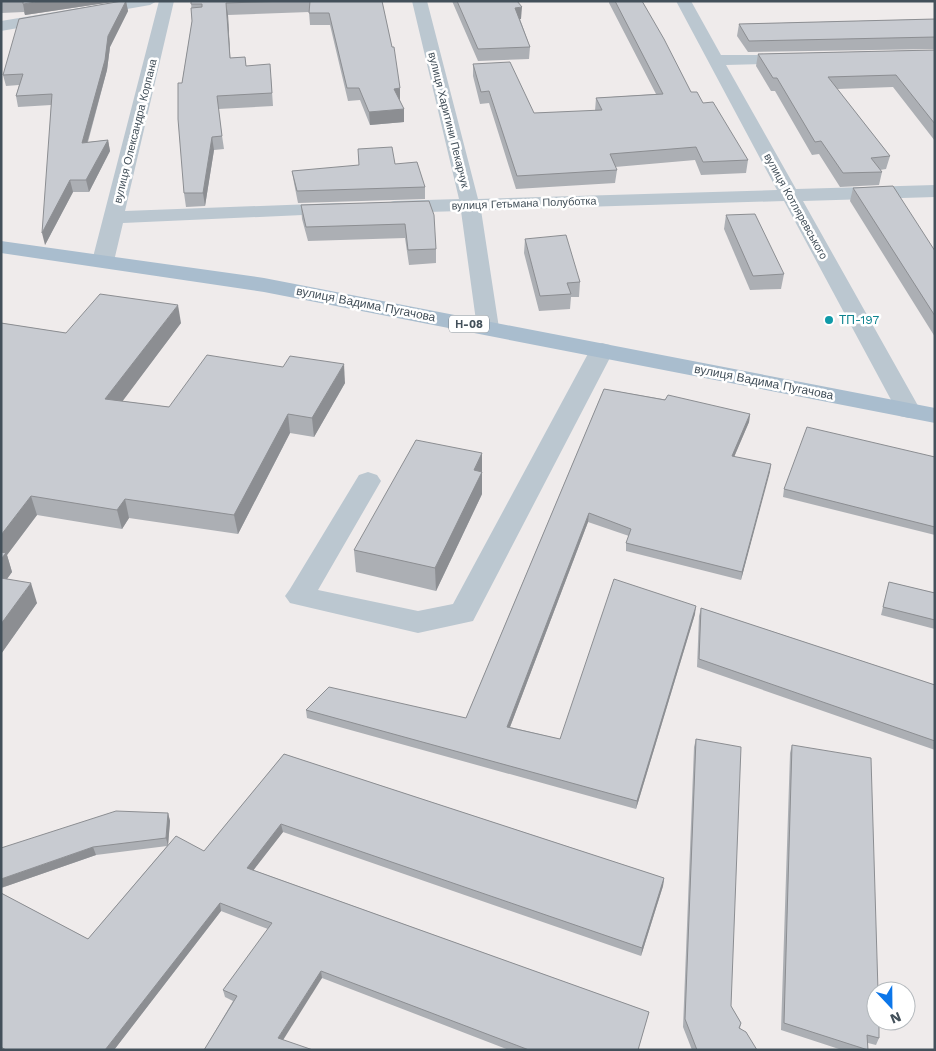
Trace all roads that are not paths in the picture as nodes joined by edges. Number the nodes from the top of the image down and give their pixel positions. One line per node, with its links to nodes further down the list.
1 (150, 1): 5 (street)
2 (167, 1): 11 (street, вулиця Олександра Корпана)
3 (419, 1): 10 (street, вулиця Харитини Пекарчук)
4 (683, 1): 7 (street, вулиця Котляревського)
5 (1, 26)
6 (816, 58): 7 (street)
7 (716, 60): 9 (street, вулиця Котляревського)
8 (935, 191): 9 (street, вулиця Гетьмана Полуботка)
9 (790, 194): 10 (street, вулиця Гетьмана Полуботка); 16 (street, вулиця Котляревського)
10 (470, 205): 11 (street, вулиця Гетьмана Полуботка); 14 (street, вулиця Харитини Пекарчук)
11 (114, 217): 13 (street, вулиця Олександра Корпана)
12 (1, 247): 13 (main road, вулиця Вадима Пугачова / Н-08)
13 (103, 261): 14 (main road, вулиця Вадима Пугачова / Н-08)
14 (488, 328): 15 (main road, вулиця Вадима Пугачова / Н-08)
15 (602, 350): 16 (main road, вулиця Вадима Пугачова / Н-08); 18 (street)
16 (909, 411): 17 (main road, вулиця Вадима Пугачова / Н-08)
17 (935, 416)
18 (368, 481)

